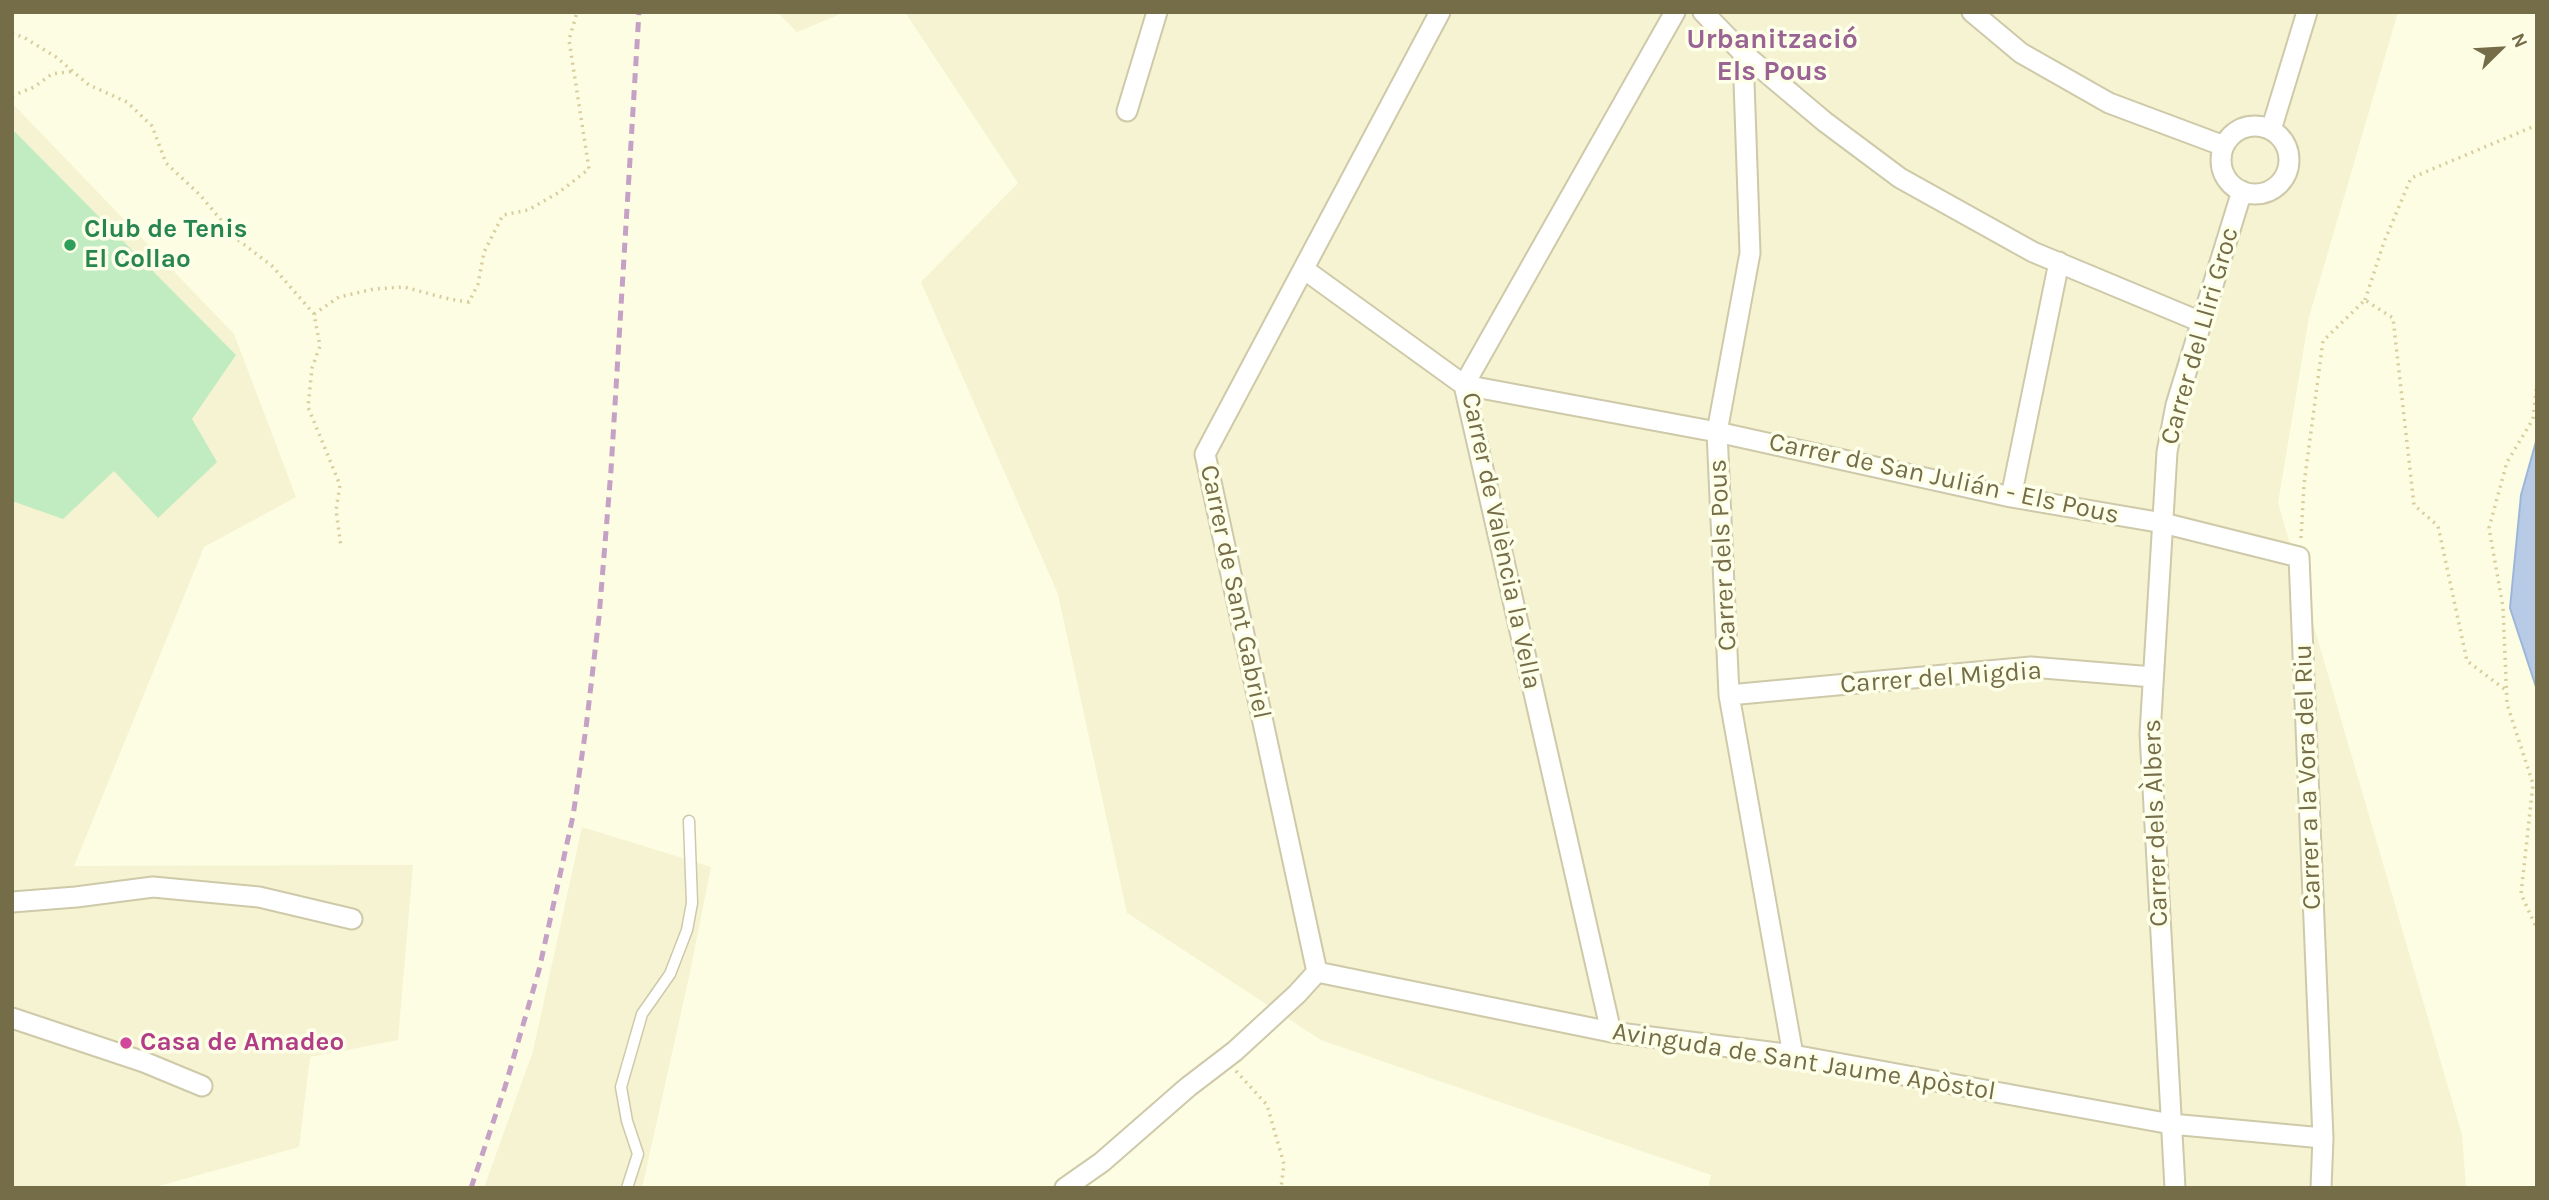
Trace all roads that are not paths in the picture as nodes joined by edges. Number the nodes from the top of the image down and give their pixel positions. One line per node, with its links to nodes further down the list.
1 (1157, 12): 8 (street)
2 (1440, 12): 13 (street, Carrer de Sant Gabriel)
3 (1675, 12): 15 (street, Carrer de València la Vella)
4 (1703, 12): 7 (street)
5 (1972, 12): 10 (street)
6 (2307, 12): 9 (street)
7 (1744, 52): 12 (street); 16 (street, Carrer dels Pous)
8 (1127, 111)
9 (2271, 130): 10 (street); 11 (street)
10 (2224, 146): 11 (street)
11 (2242, 191): 14 (street, Carrer del Lliri Groc)
12 (2059, 262): 14 (street); 17 (street)
13 (1304, 270): 15 (street, Carrer de San Julián - Els Pous); 24 (street, Carrer de Sant Gabriel)
14 (2201, 323): 18 (street, Carrer del Lliri Groc)
15 (1464, 385): 16 (street, Carrer de San Julián - Els Pous); 26 (street, Carrer de València la Vella)
16 (1717, 432): 17 (street, Carrer de San Julián - Els Pous); 20 (street, Carrer dels Pous)
17 (2011, 497): 18 (street, Carrer de San Julián - Els Pous)
18 (2163, 523): 19 (street, Carrer dels Àlbers); 30 (street, Carrer a la Vora del Riu)
19 (2153, 677): 20 (street, Carrer del Migdia); 29 (street, Carrer dels Àlbers)
20 (1729, 695): 27 (street, Carrer dels Pous)
21 (689, 821): 31 (lane)
22 (12, 901): 23 (street)
23 (352, 919)
24 (1317, 972): 26 (street, Avinguda de Sant Jaume Apòstol); 32 (street)
25 (12, 1018): 28 (street)
26 (1611, 1032): 27 (street, Avinguda de Sant Jaume Apòstol)
27 (1793, 1055): 29 (street, Avinguda de Sant Jaume Apòstol)
28 (202, 1086)
29 (2171, 1124): 30 (street, Avinguda de Sant Jaume Apòstol); 33 (street, Carrer dels Àlbers)
30 (2323, 1138): 34 (street, Carrer a la Vora del Riu)
31 (627, 1188)
32 (1065, 1188)
33 (2175, 1188)
34 (2321, 1188)

